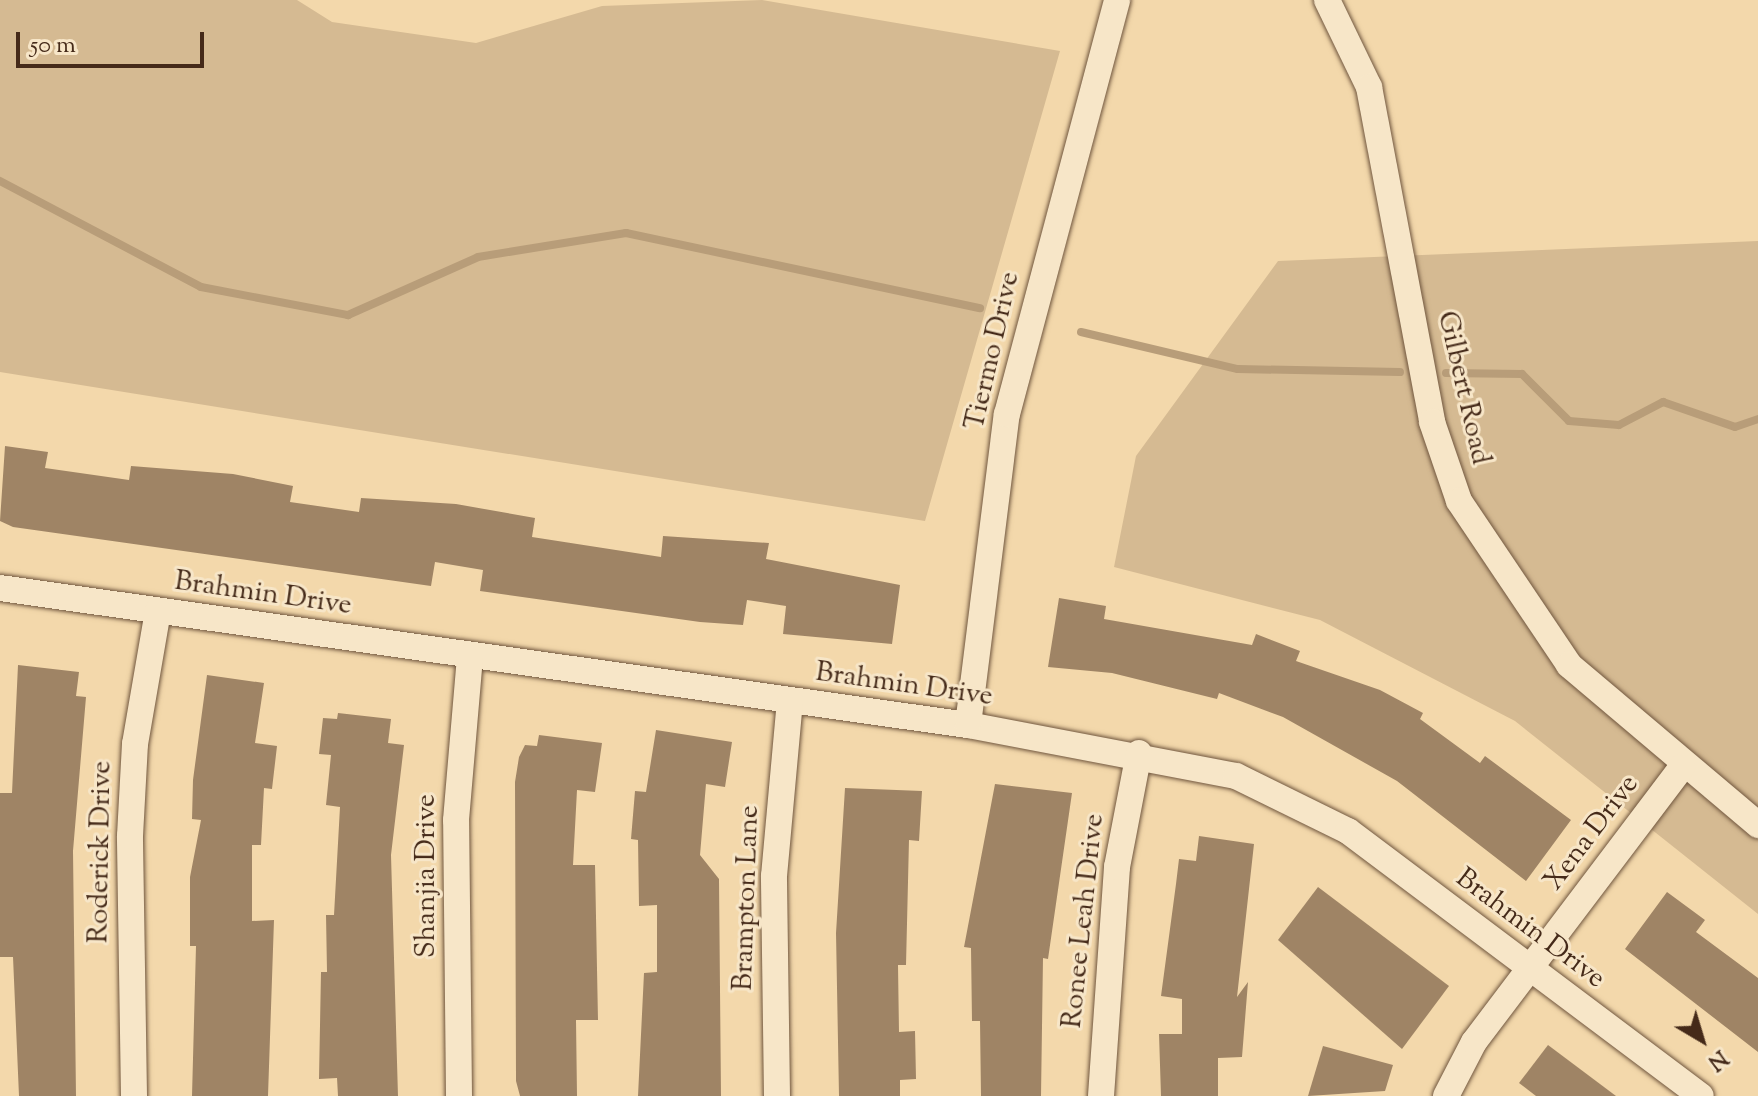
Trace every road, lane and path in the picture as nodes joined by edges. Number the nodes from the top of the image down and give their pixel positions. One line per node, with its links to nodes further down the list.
1 (1117, 0): 7 (street, Tiermo Drive)
2 (1327, 0): 9 (street, Gilbert Road)
3 (0, 588): 4 (street, Brahmin Drive)
4 (158, 611): 5 (street, Brahmin Drive); 12 (street, Roderick Drive)
5 (470, 657): 6 (street, Brahmin Drive); 13 (street, Shanjia Drive)
6 (790, 701): 7 (street, Brahmin Drive); 14 (street, Brampton Lane)
7 (968, 725): 8 (street, Brahmin Drive)
8 (1139, 753): 11 (street, Brahmin Drive); 15 (street, Ronee Leah Drive)
9 (1682, 767): 10 (street, Gilbert Road); 11 (street, Xena Drive)
10 (1758, 825)
11 (1528, 968): 16 (street, Xena Drive); 17 (street, Brahmin Drive)
12 (134, 1096)
13 (459, 1096)
14 (777, 1096)
15 (1101, 1096)
16 (1446, 1096)
17 (1701, 1096)

